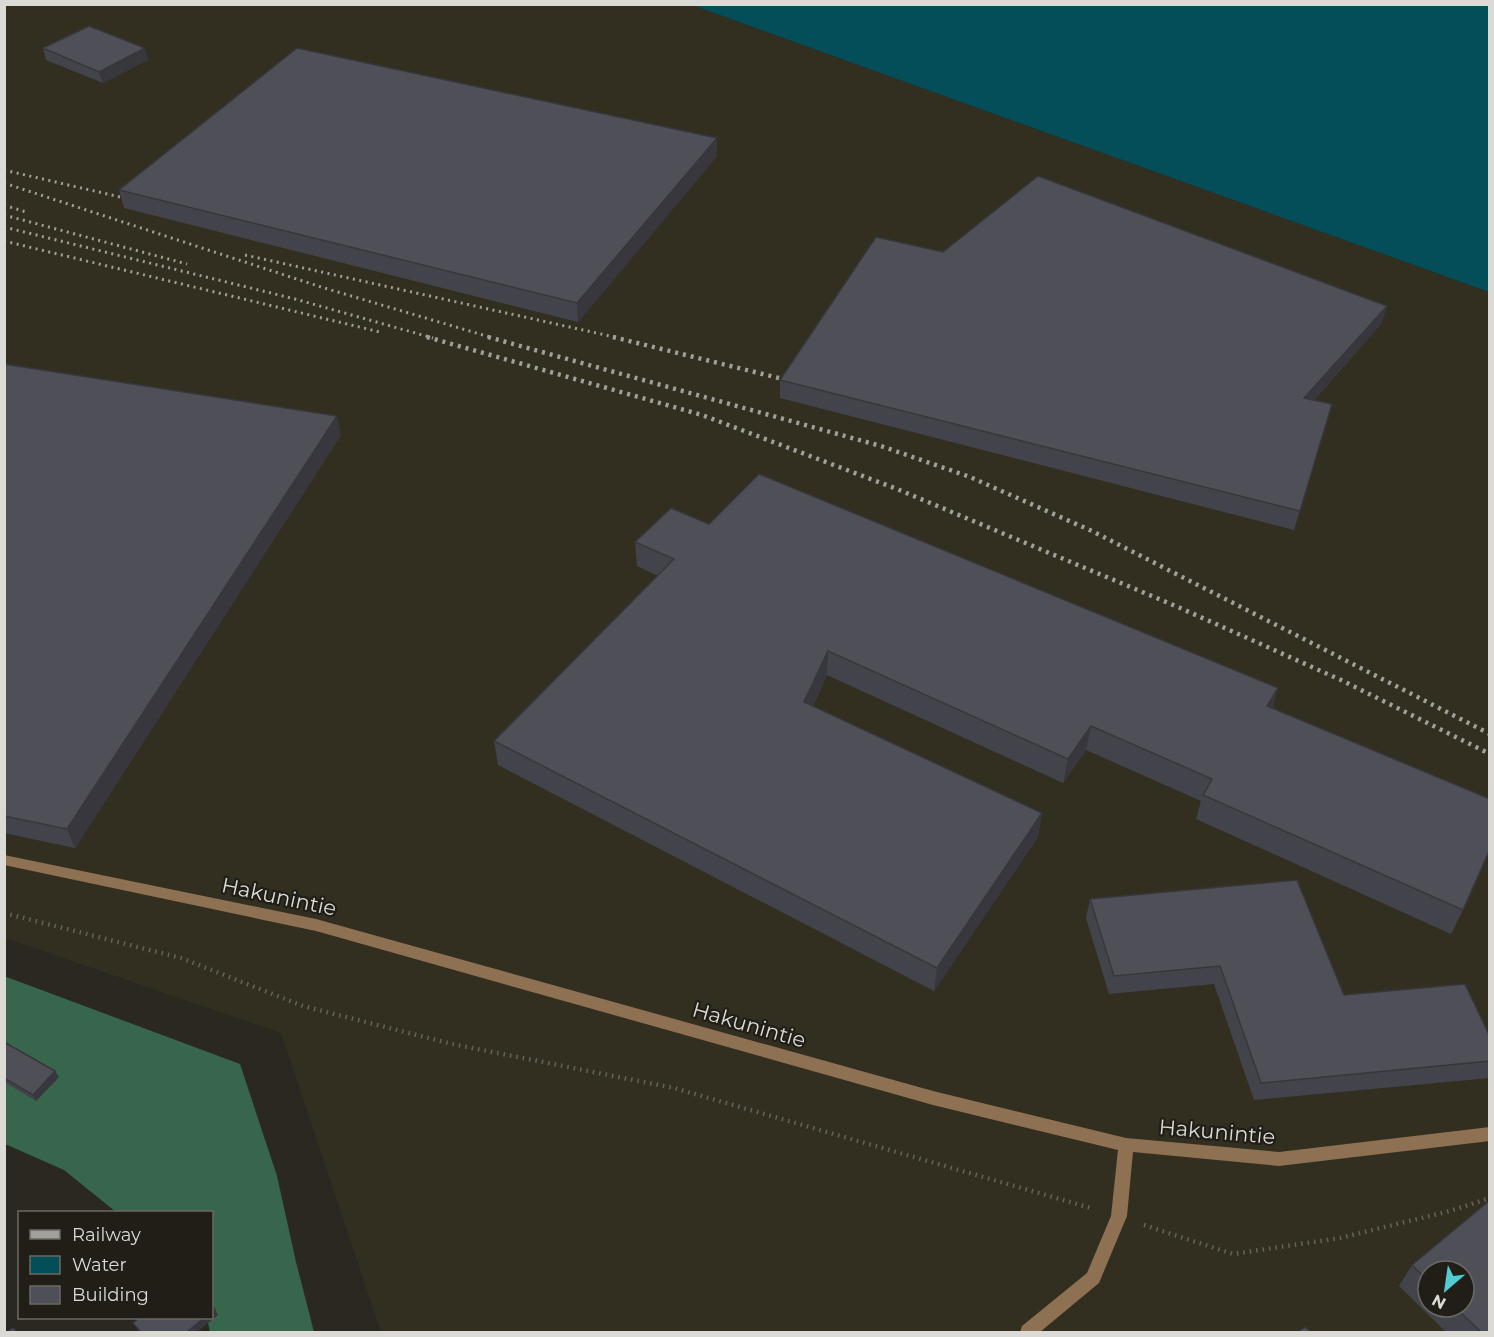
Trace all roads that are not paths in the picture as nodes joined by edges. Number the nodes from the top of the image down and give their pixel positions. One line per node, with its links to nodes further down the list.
1 (4, 860): 3 (lane, Hakunintie)
2 (1490, 1134): 3 (lane, Hakunintie)
3 (1126, 1145): 4 (lane)
4 (1028, 1332)

